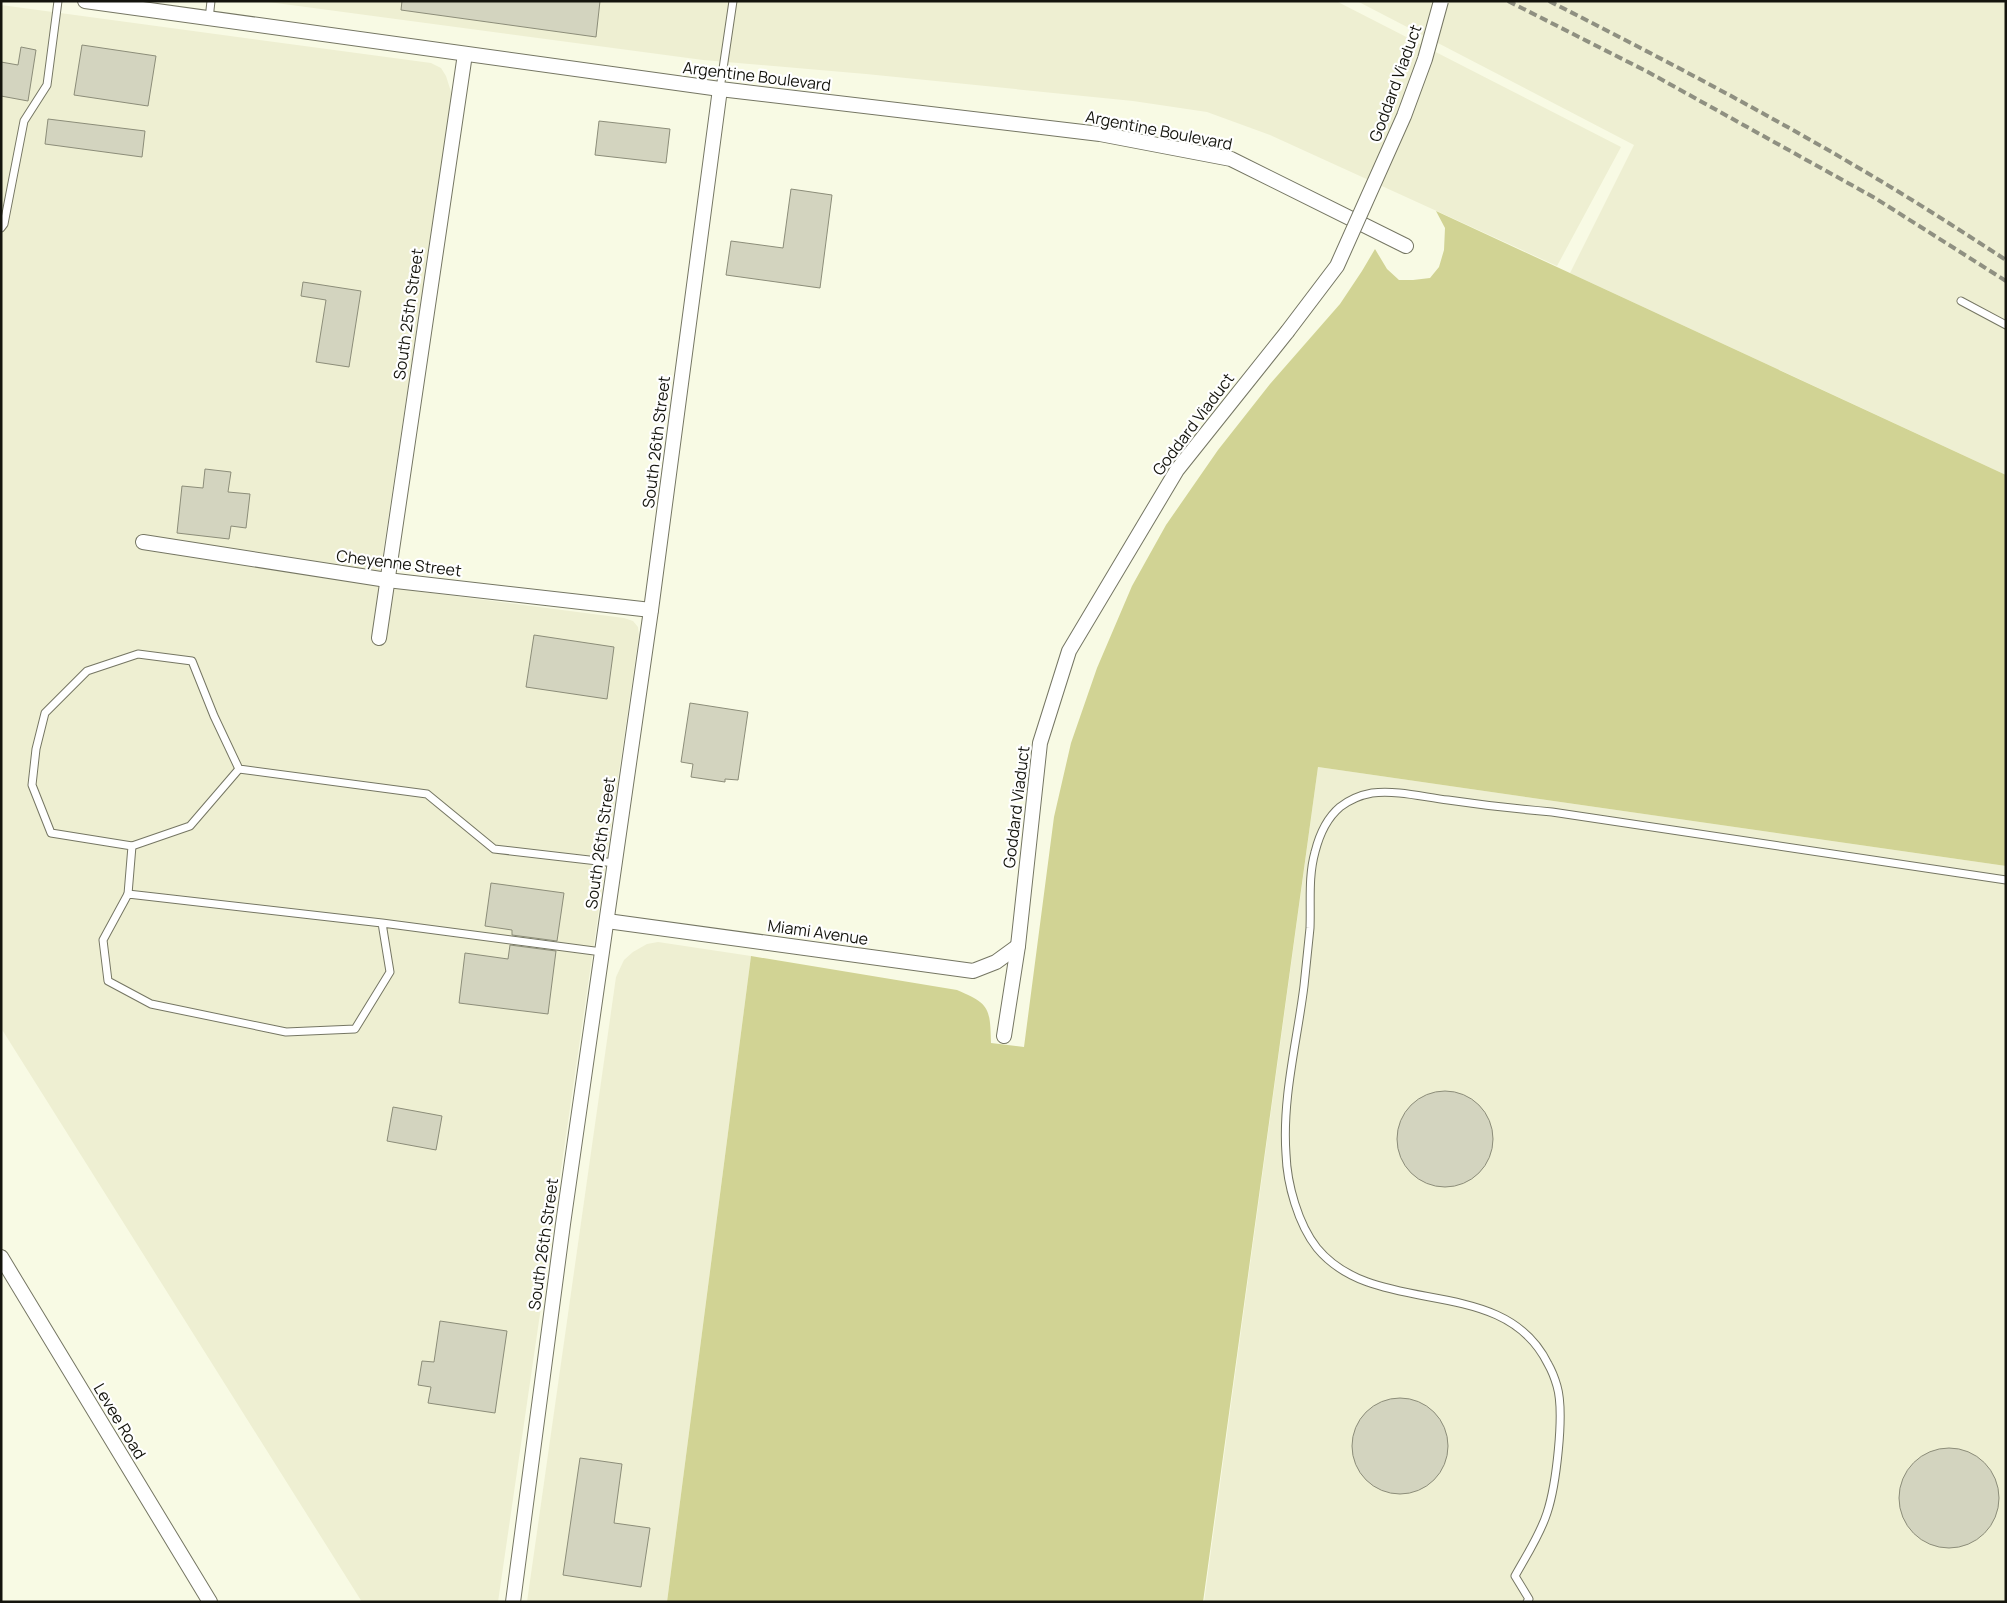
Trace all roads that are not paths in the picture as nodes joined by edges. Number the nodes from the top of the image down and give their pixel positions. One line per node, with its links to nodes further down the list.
1 (58, 1): 9 (lane)
2 (85, 1): 6 (street, Argentine Boulevard)
3 (211, 1): 6 (lane)
4 (733, 1): 8 (lane)
5 (1441, 1): 24 (street, Goddard Viaduct, bridge)
6 (209, 19): 7 (street, Argentine Boulevard)
7 (465, 54): 8 (street, Argentine Boulevard); 14 (street, South 25th Street)
8 (720, 90): 10 (street, Argentine Boulevard); 15 (street, South 26th Street)
9 (1, 228)
10 (1406, 246)
11 (1961, 301): 12 (lane)
12 (2006, 325)
13 (143, 542): 14 (street, Cheyenne Street)
14 (387, 580): 15 (street, Cheyenne Street); 16 (street, South 25th Street)
15 (651, 610): 19 (street, South 26th Street)
16 (379, 638)
17 (239, 769): 18 (lane); 18 (lane); 19 (lane)
18 (132, 846): 21 (lane)
19 (615, 863): 22 (street, South 26th Street)
20 (2006, 880): 30 (lane)
21 (128, 894): 23 (lane); 23 (lane)
22 (607, 921): 24 (street, Miami Avenue); 25 (street, South 26th Street)
23 (382, 922): 25 (lane)
24 (1018, 946): 26 (street, Goddard Viaduct)
25 (602, 952): 29 (street, South 26th Street)
26 (1004, 1036)
27 (1, 1257): 28 (street, Levee Road)
28 (210, 1602)
29 (514, 1602)
30 (1527, 1602)

